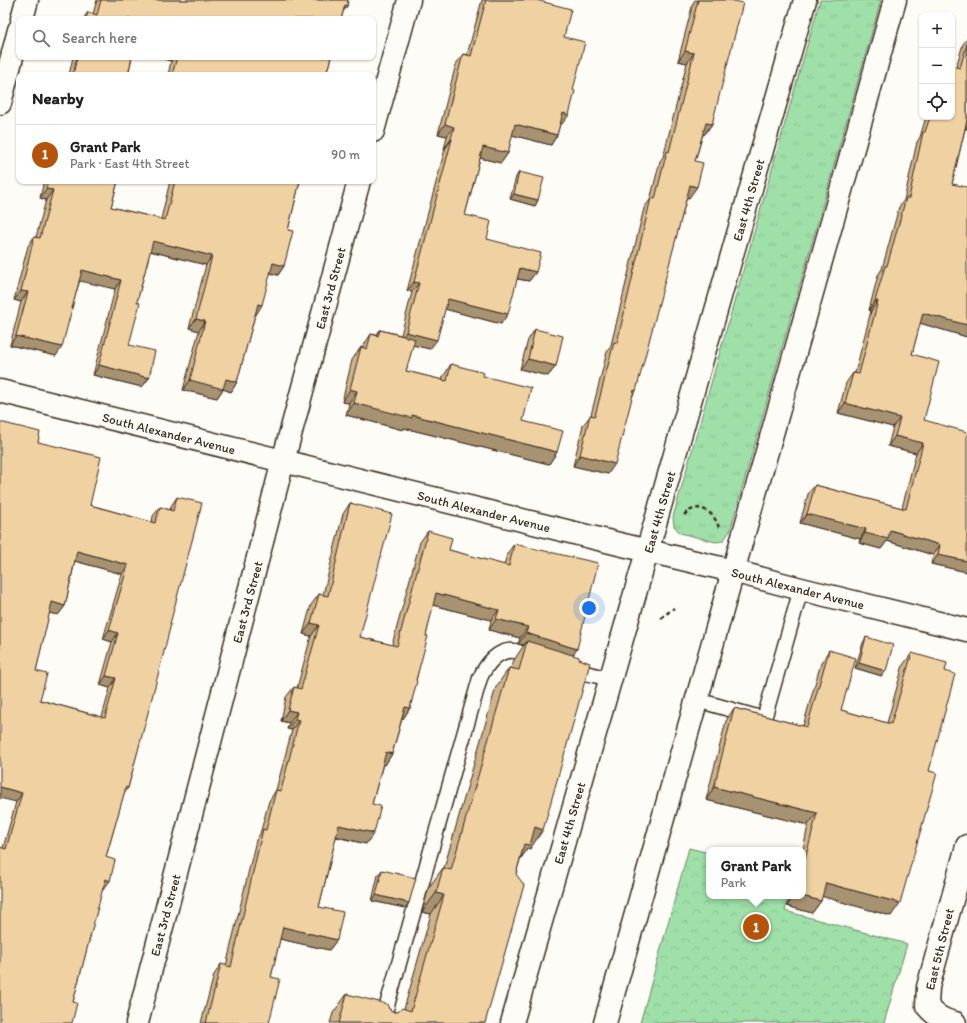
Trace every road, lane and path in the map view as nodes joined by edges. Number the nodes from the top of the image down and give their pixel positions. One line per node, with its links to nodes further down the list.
1 (27, 0): 5 (street)
2 (409, 0): 8 (street)
3 (805, 0): 14 (street, East 4th Street)
4 (894, 0): 15 (street)
5 (23, 16)
6 (16, 42): 7 (street)
7 (0, 103)
8 (376, 120)
9 (358, 184): 11 (street, East 3rd Street)
10 (0, 391): 11 (street, South Alexander Avenue)
11 (283, 461): 14 (street, South Alexander Avenue); 23 (street, East 3rd Street)
12 (681, 519): 13 (path)
13 (717, 534)
14 (647, 551): 15 (street, South Alexander Avenue); 20 (street, East 4th Street)
15 (733, 571): 16 (street, South Alexander Avenue); 21 (street)
16 (801, 589): 19 (street, South Alexander Avenue); 21 (lane)
17 (674, 608): 18 (path)
18 (661, 618)
19 (967, 630)
20 (610, 679): 24 (lane); 25 (street, East 4th Street)
21 (697, 700): 26 (street)
22 (967, 846): 27 (street, East 5th Street)
23 (137, 1023)
24 (382, 1023)
25 (512, 1023)
26 (605, 1023)
27 (955, 1023)

